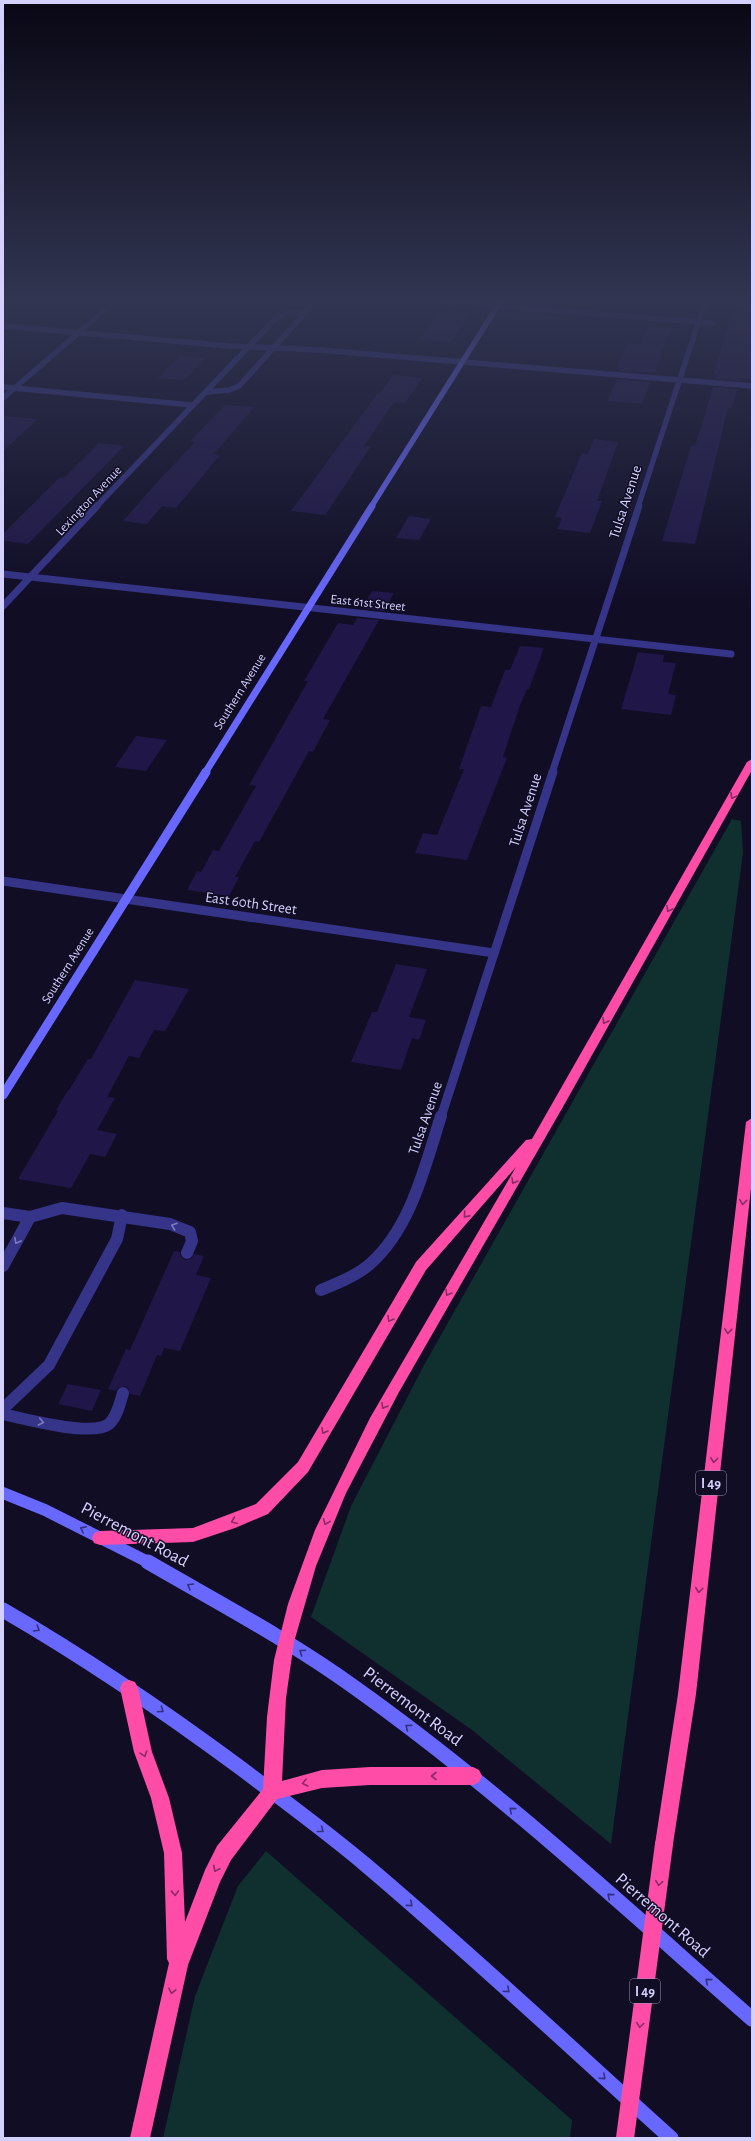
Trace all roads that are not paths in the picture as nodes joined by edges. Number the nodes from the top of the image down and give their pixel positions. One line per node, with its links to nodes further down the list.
1 (160, 402): 5 (street)
2 (195, 402): 5 (street, Lexington Avenue)
3 (438, 402): 9 (street, Southern Avenue)
4 (672, 402): 10 (street, Tulsa Avenue)
5 (192, 405): 7 (street, Lexington Avenue)
6 (3, 574): 7 (street, East 61st Street)
7 (31, 577): 8 (street, Lexington Avenue); 9 (street, East 61st Street)
8 (3, 606)
9 (308, 607): 10 (street, East 61st Street); 14 (street, Southern Avenue)
10 (596, 640): 11 (street, East 61st Street); 15 (street, Tulsa Avenue)
11 (731, 654)
12 (752, 762): 18 (highway, one-way to 18)
13 (3, 881): 14 (street, East 60th Street)
14 (125, 898): 15 (street, East 60th Street); 16 (street, Southern Avenue)
15 (494, 953): 24 (street, Tulsa Avenue)
16 (3, 1095)
17 (752, 1122): 38 (highway, I 49, one-way to 38, bridge)
18 (548, 1123): 29 (highway, one-way to 29); 31 (highway, one-way to 31)
19 (3, 1213): 21 (street)
20 (122, 1215): 21 (street); 22 (street, one-way to 20); 26 (street)
21 (30, 1216): 23 (street, one-way to 23)
22 (187, 1253)
23 (3, 1266)
24 (321, 1290)
25 (123, 1392): 27 (street, one-way to 25)
26 (3, 1409)
27 (3, 1414)
28 (3, 1493): 29 (street, Pierremont Road, one-way to 28)
29 (100, 1538): 31 (street, Pierremont Road, one-way to 29)
30 (3, 1610): 32 (street, one-way to 32)
31 (286, 1642): 33 (street, Pierremont Road, one-way to 31); 34 (highway)
32 (129, 1688): 34 (street, one-way to 34); 35 (highway, one-way to 35)
33 (473, 1776): 34 (highway, one-way to 34); 36 (street, Pierremont Road, one-way to 33)
34 (272, 1792): 35 (highway, one-way to 35); 39 (street, one-way to 39)
35 (178, 1965): 37 (highway, one-way to 37)
36 (752, 2019)
37 (140, 2138)
38 (625, 2138)
39 (671, 2138)

